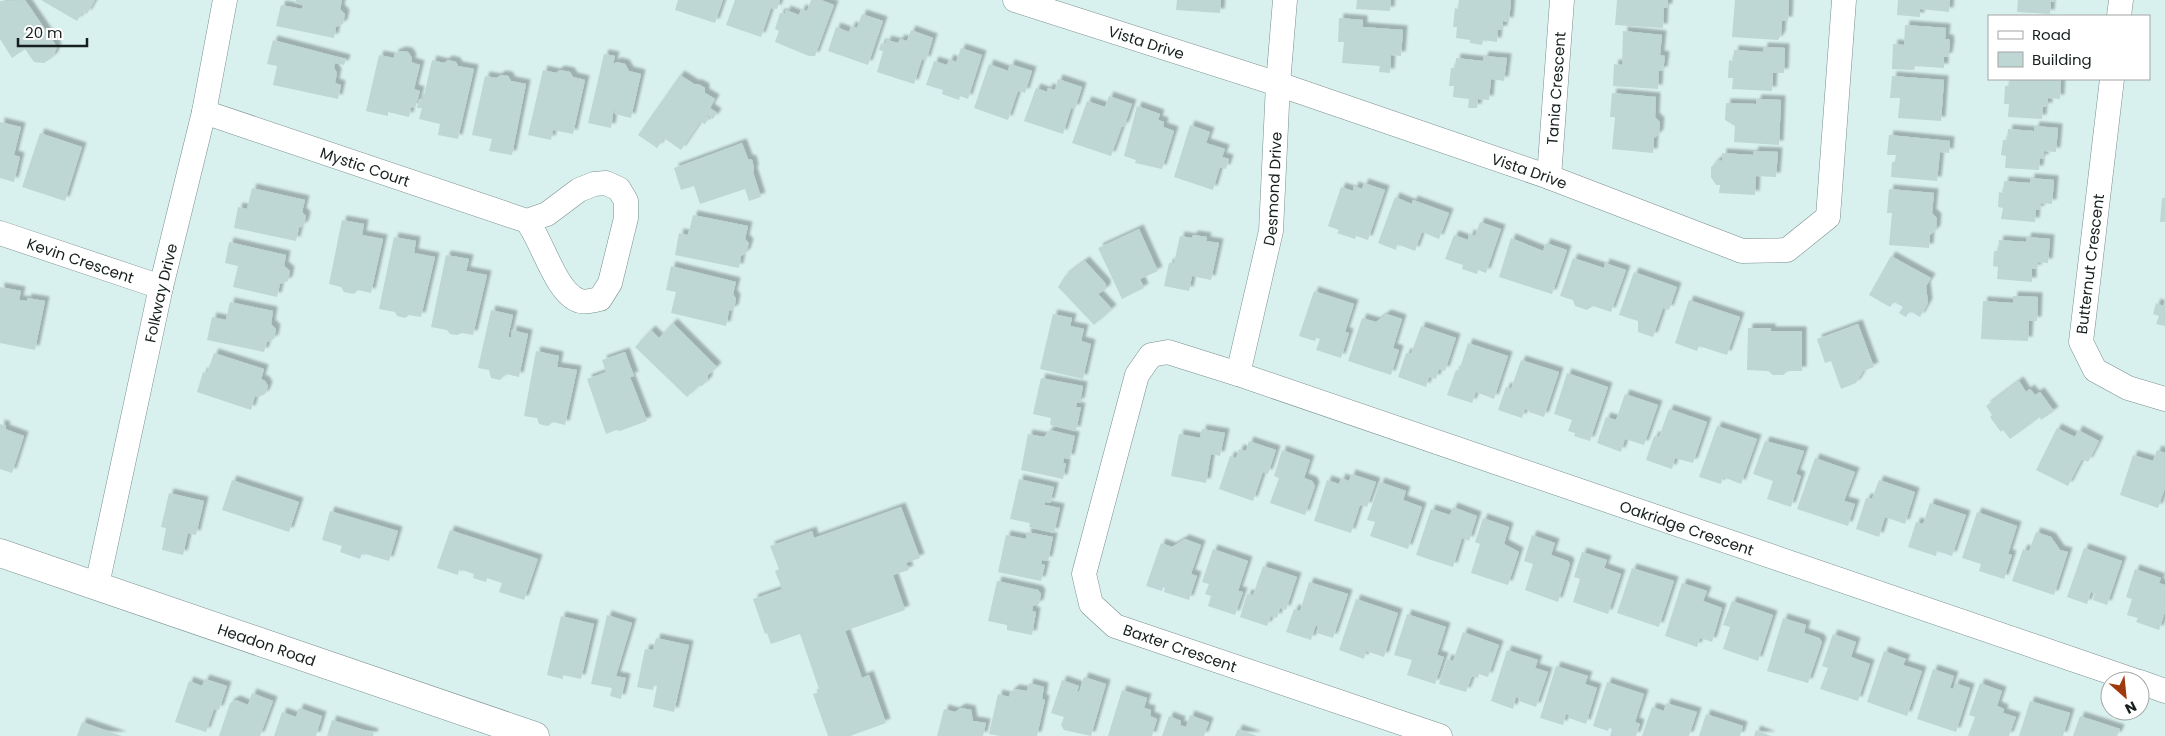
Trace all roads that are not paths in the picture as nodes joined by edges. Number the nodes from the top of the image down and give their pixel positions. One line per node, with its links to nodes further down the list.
1 (225, 0): 10 (street, Folkway Drive)
2 (1015, 0): 9 (street, Vista Drive)
3 (1285, 0): 9 (street, Desmond Drive)
4 (1562, 0): 11 (street, Tania Crescent)
5 (1844, 0): 11 (street, Vista Drive)
6 (2121, 0): 7 (street)
7 (2119, 15)
8 (2112, 80): 16 (street, Butternut Crescent)
9 (1278, 84): 11 (street, Vista Drive); 15 (street, Desmond Drive)
10 (204, 112): 12 (street, Mystic Court); 14 (street, Folkway Drive)
11 (1549, 177)
12 (527, 221): 12 (street)
13 (0, 233): 14 (street, Kevin Crescent)
14 (161, 287): 18 (street, Folkway Drive)
15 (1238, 374): 19 (street, Oakridge Crescent); 23 (street, Baxter Crescent)
16 (2165, 399)
17 (0, 553): 18 (street, Headon Road)
18 (97, 586): 22 (street, Headon Road)
19 (2107, 671)
20 (2150, 686): 21 (street)
21 (2165, 691)
22 (534, 736)
23 (1440, 736)

